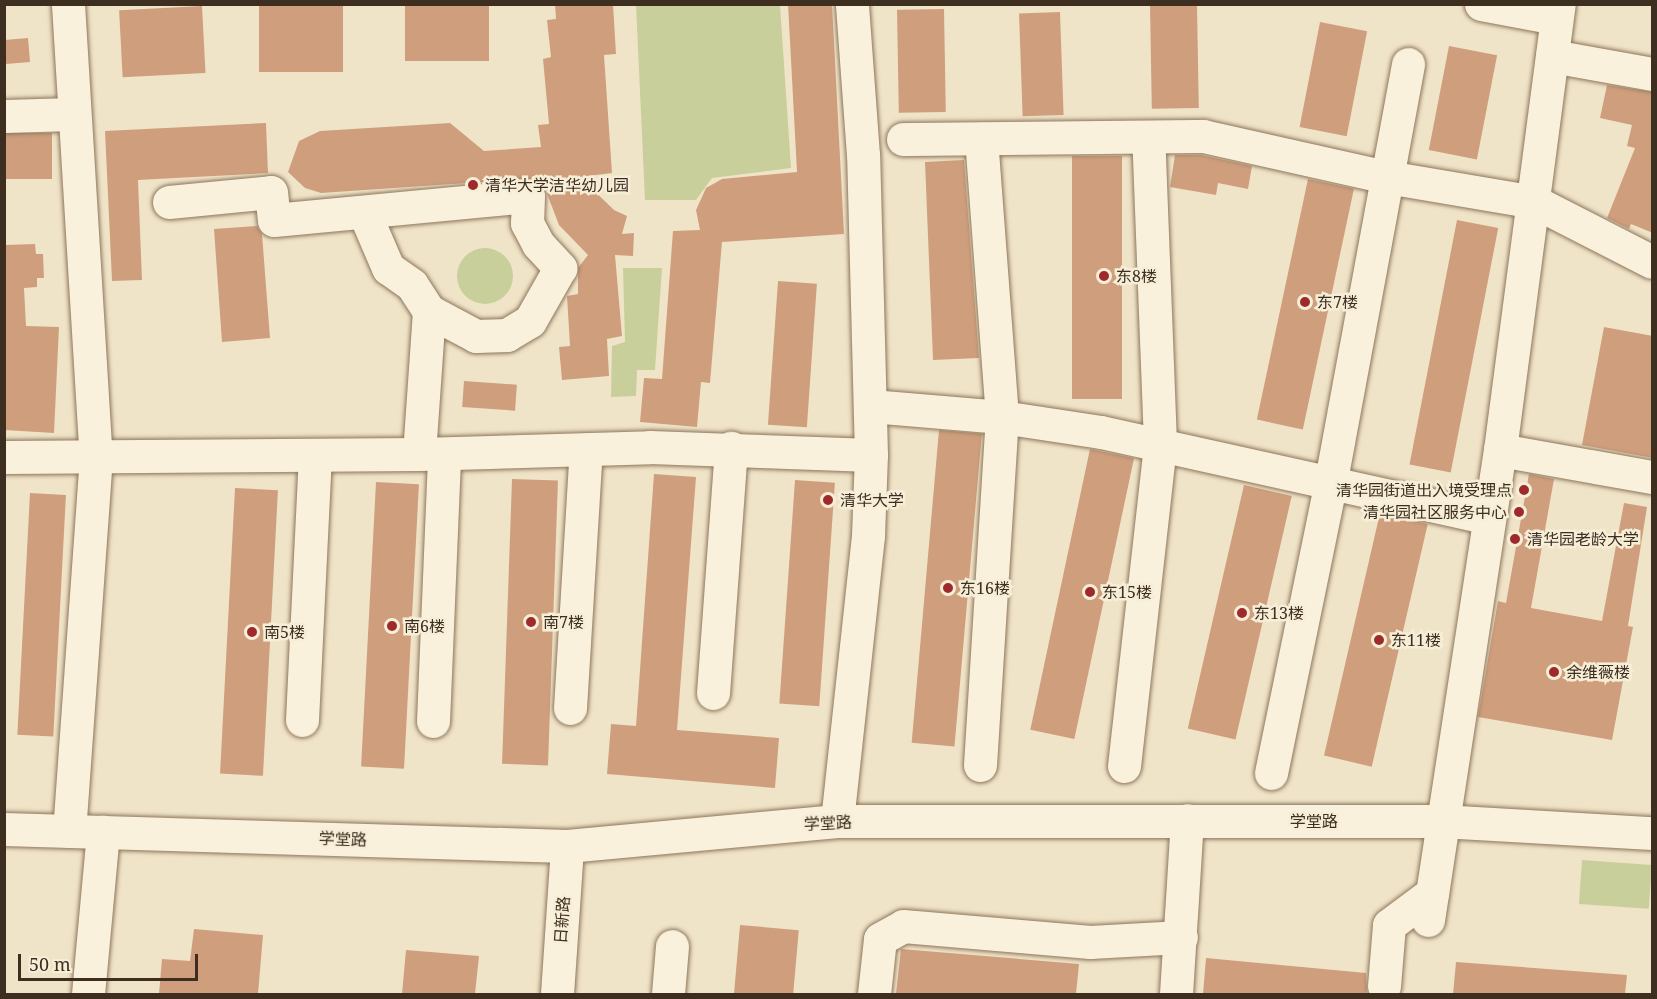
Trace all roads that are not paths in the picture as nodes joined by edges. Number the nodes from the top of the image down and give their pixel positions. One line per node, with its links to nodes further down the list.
1 (68, 4): 8 (street)
2 (852, 4): 19 (street)
3 (1481, 4): 4 (street)
4 (1557, 11): 5 (street)
5 (1552, 56): 7 (street); 15 (street)
6 (1408, 64): 13 (street)
7 (1653, 74)
8 (73, 114): 9 (street); 27 (street)
9 (4, 116)
10 (1148, 137): 12 (street); 13 (street); 21 (street)
11 (903, 139): 12 (street)
12 (981, 139): 20 (street)
13 (1387, 177): 15 (street); 31 (street)
14 (169, 202): 16 (street)
15 (1535, 202): 17 (street); 24 (street)
16 (364, 212): 18 (street); 18 (street)
17 (1653, 262)
18 (429, 311): 25 (street)
19 (871, 406): 20 (street); 26 (street)
20 (1002, 417): 21 (street); 37 (street)
21 (1160, 443): 31 (street); 38 (street)
22 (731, 448): 23 (street); 26 (street); 33 (street)
23 (586, 449): 25 (street); 34 (street)
24 (1500, 450): 30 (street); 32 (street)
25 (432, 454): 28 (street); 36 (street)
26 (871, 455): 41 (street)
27 (96, 456): 28 (street); 29 (street); 44 (street)
28 (315, 456): 35 (street)
29 (4, 457)
30 (1653, 477)
31 (1331, 480): 32 (street); 39 (street)
32 (1488, 518): 42 (street)
33 (713, 693)
34 (570, 708)
35 (302, 720)
36 (433, 721)
37 (980, 765)
38 (1124, 766)
39 (1270, 773)
40 (1187, 820): 41 (street, 学堂路); 42 (street, 学堂路); 48 (street)
41 (837, 821): 47 (street, 学堂路)
42 (1441, 821): 46 (street, 学堂路); 50 (street)
43 (4, 829): 44 (street, 学堂路)
44 (69, 831): 45 (street, 学堂路)
45 (103, 832): 47 (street, 学堂路); 51 (street)
46 (1653, 834)
47 (567, 846): 52 (street, 日新路)
48 (1180, 937): 54 (street); 55 (street)
49 (672, 946): 53 (street)
50 (1384, 986)
51 (88, 994)
52 (557, 994)
53 (668, 994)
54 (874, 994)
55 (1176, 994)

